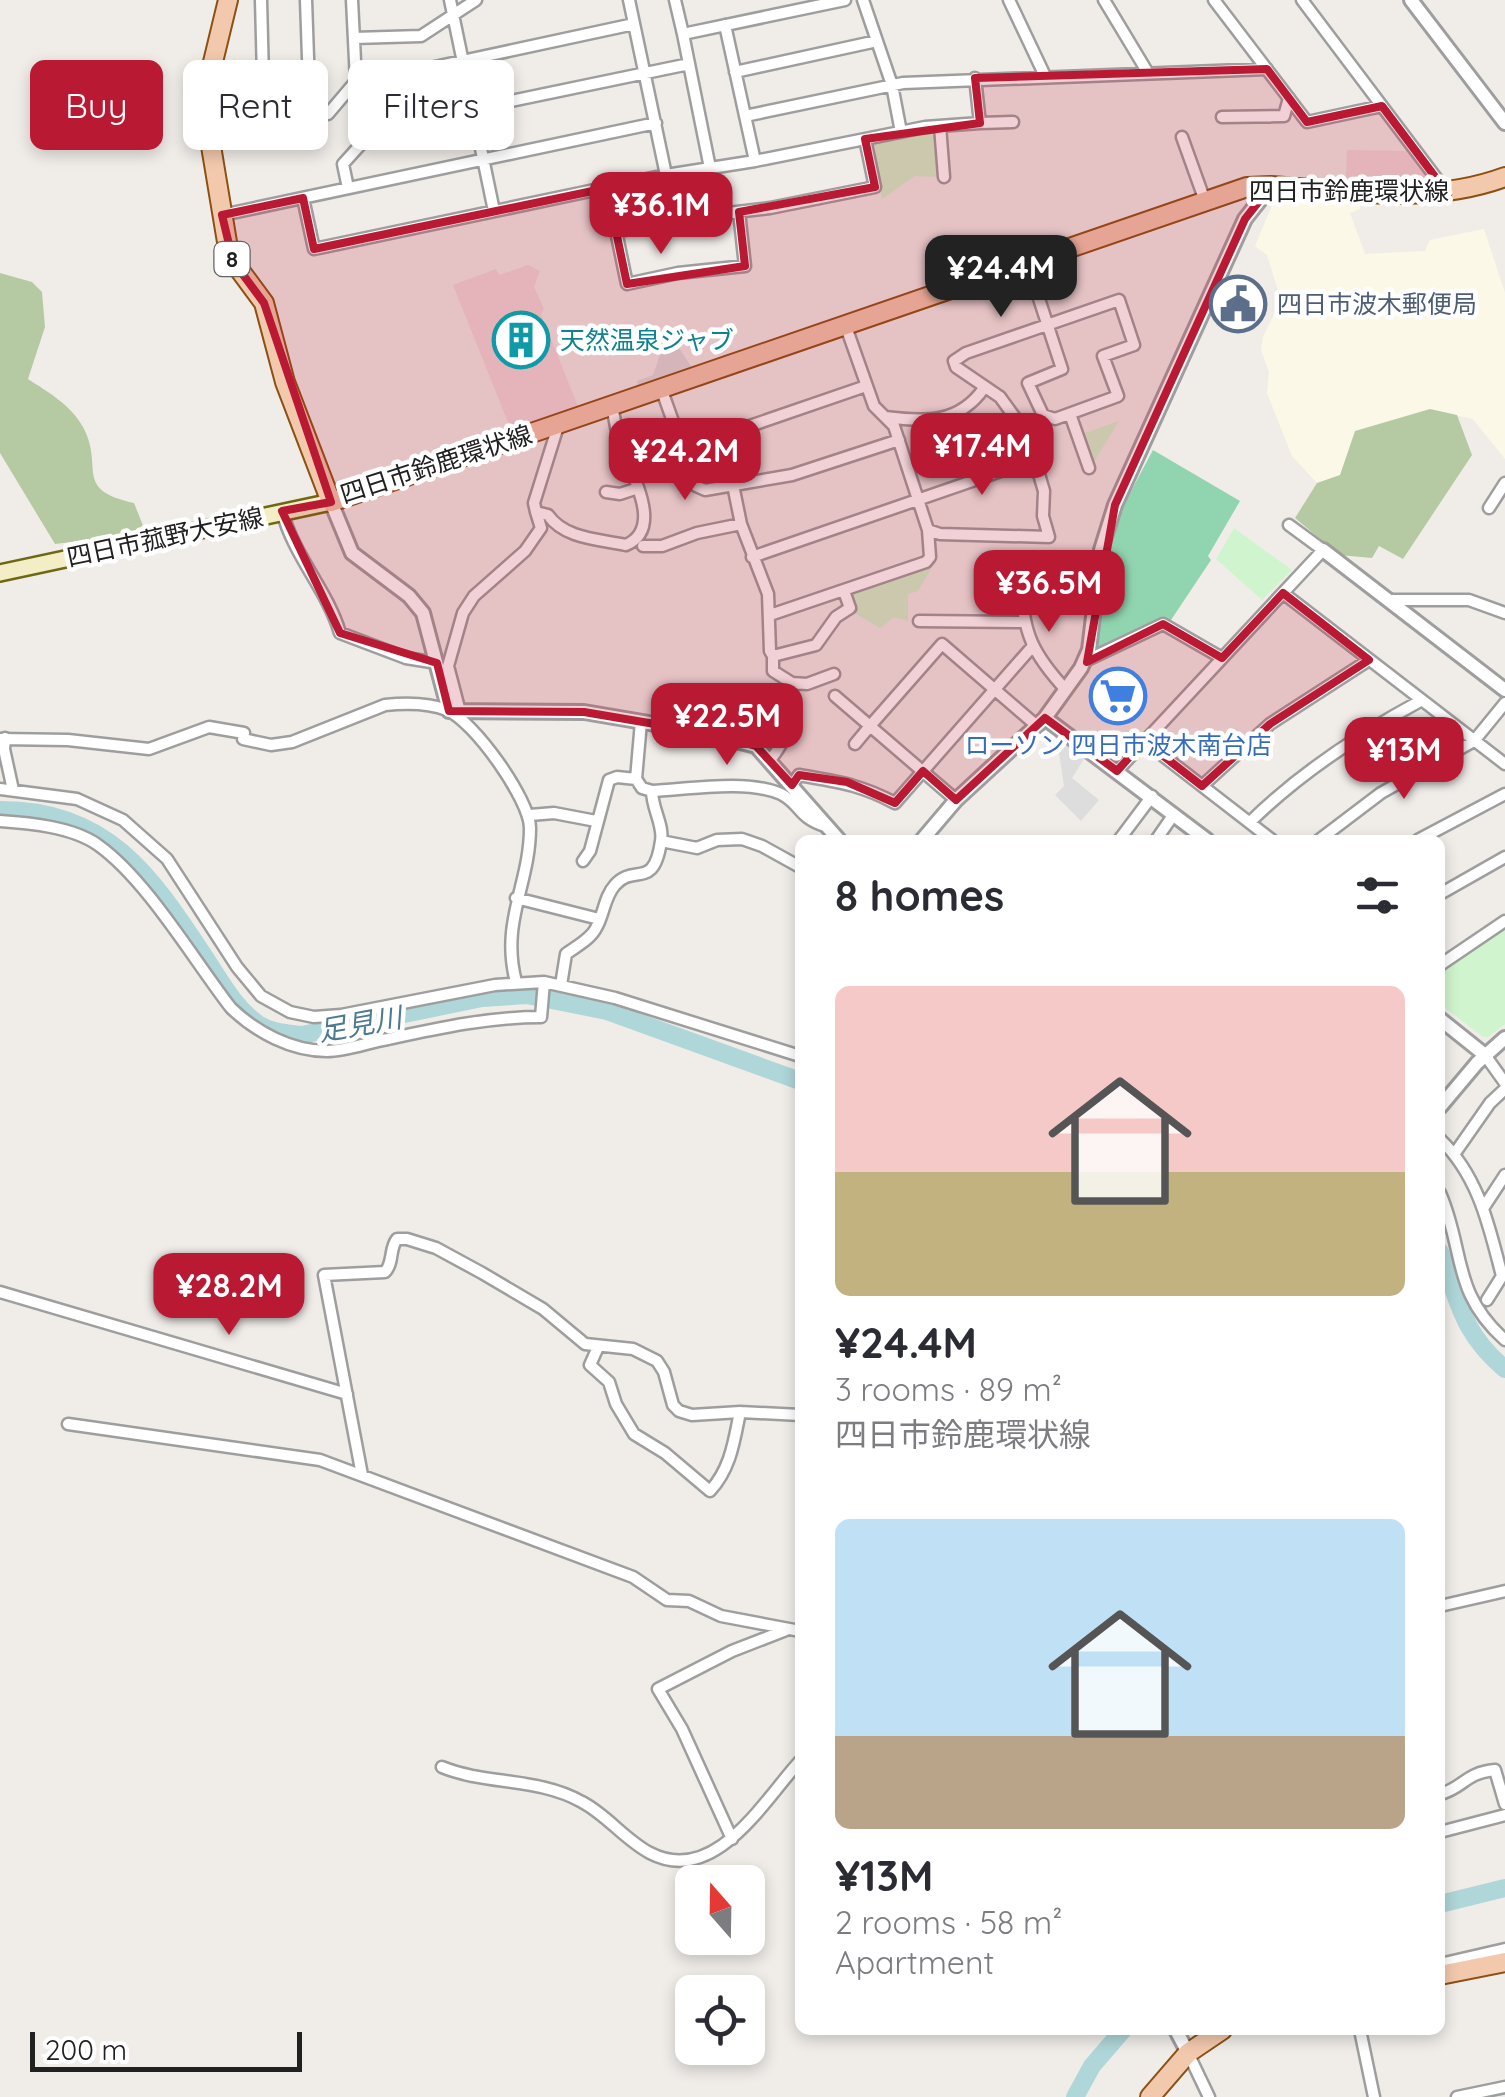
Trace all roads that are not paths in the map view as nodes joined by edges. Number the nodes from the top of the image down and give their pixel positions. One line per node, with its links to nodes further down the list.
1 (228, 0): 63 (main road, 四日市鈴鹿環状線 / 8)
2 (261, 0): 22 (street)
3 (306, 0): 23 (street)
4 (352, 0): 20 (street)
5 (450, 0): 16 (street)
6 (476, 0): 16 (street)
7 (629, 0): 17 (street)
8 (675, 0): 19 (street)
9 (845, 0): 18 (street)
10 (863, 0): 21 (street)
11 (1010, 0): 30 (street)
12 (1104, 0): 29 (street)
13 (1214, 0): 26 (street)
14 (1411, 0): 42 (street)
15 (1309, 2): 35 (street)
16 (452, 14): 20 (street); 24 (street)
17 (634, 24): 24 (street); 27 (street)
18 (725, 26): 19 (street); 28 (street)
19 (683, 34): 25 (street)
20 (354, 38): 36 (street)
21 (877, 41): 28 (street); 32 (street)
22 (263, 60)
23 (308, 60)
24 (462, 60)
25 (689, 64): 27 (street); 51 (street)
26 (1267, 69): 29 (street); 33 (street)
27 (645, 72): 34 (street); 39 (street)
28 (735, 72): 37 (street)
29 (1148, 73): 30 (street)
30 (1045, 76): 31 (street)
31 (976, 78): 32 (street); 40 (street)
32 (892, 85): 37 (street); 44 (street)
33 (1289, 98): 35 (street); 38 (street)
34 (514, 100)
35 (1382, 106): 58 (street)
36 (328, 114)
37 (745, 116): 50 (street)
38 (1222, 118)
39 (656, 122): 49 (street); 52 (street)
40 (980, 122): 41 (street); 43 (street)
41 (1013, 122)
42 (1505, 123)
43 (940, 126): 44 (street); 53 (street)
44 (901, 132): 46 (street)
45 (1182, 137): 60 (street)
46 (865, 139): 50 (street); 62 (street)
47 (355, 150): 56 (street)
48 (482, 150): 49 (street)
49 (484, 160): 56 (street); 61 (street)
50 (754, 162): 51 (street)
51 (710, 168): 52 (street)
52 (667, 175): 57 (street); 64 (street)
53 (944, 177)
54 (1505, 178): 58 (main road, 四日市鈴鹿環状線)
55 (1272, 186): 58 (main road, 四日市鈴鹿環状線); 60 (main road, 四日市鈴鹿環状線); 110 (street)
56 (348, 188): 59 (street)
57 (607, 188): 61 (street); 65 (street)
58 (1448, 194)
59 (303, 198): 61 (street); 63 (street)
60 (1205, 201): 66 (main road, 四日市鈴鹿環状線)
61 (494, 211)
62 (739, 212): 64 (street); 65 (street)
63 (222, 214): 85 (main road, 四日市鈴鹿環状線 / 8)
64 (676, 219): 65 (street)
65 (616, 232)
66 (1027, 262): 67 (main road, 四日市鈴鹿環状線); 68 (street)
67 (844, 324): 69 (street); 70 (main road, 四日市鈴鹿環状線)
68 (1048, 325): 71 (street); 73 (street); 73 (street)
69 (866, 386): 74 (street); 77 (street)
70 (661, 388): 72 (main road, 四日市鈴鹿環状線); 77 (street)
71 (984, 388): 74 (street); 78 (street)
72 (611, 405): 75 (main road, 四日市鈴鹿環状線); 82 (street)
73 (1070, 414): 79 (street)
74 (884, 417): 76 (street)
75 (559, 423): 85 (main road, 四日市鈴鹿環状線); 88 (street)
76 (899, 440): 81 (street); 84 (street)
77 (683, 450): 81 (street)
78 (1033, 460): 84 (street); 91 (street)
79 (1089, 468)
80 (1505, 483): 86 (street)
81 (733, 485): 89 (street)
82 (638, 488): 83 (street); 88 (street)
83 (606, 492)
84 (918, 498): 91 (street); 94 (street)
85 (330, 502): 87 (main road, 四日市菰野大安線); 111 (street)
86 (1488, 508)
87 (282, 512): 95 (main road, 四日市菰野大安線); 111 (street)
88 (536, 512): 120 (street)
89 (742, 524): 92 (street); 94 (street)
90 (1289, 525): 93 (street)
91 (928, 530): 97 (street)
92 (643, 546)
93 (1323, 550): 98 (street); 99 (street)
94 (752, 557): 101 (street)
95 (0, 573)
96 (1021, 584): 103 (street)
97 (844, 590): 101 (street); 107 (street)
98 (1283, 593): 108 (street); 109 (street)
99 (1386, 600): 100 (street); 116 (street)
100 (1505, 613)
101 (770, 615): 107 (street)
102 (919, 621): 103 (street)
103 (1024, 622): 106 (street)
104 (956, 628): 105 (street)
105 (942, 644): 114 (street); 123 (street)
106 (1032, 647): 114 (street); 115 (street)
107 (773, 656): 113 (street)
108 (1222, 658): 110 (street); 125 (street)
109 (1369, 660): 118 (street); 133 (street)
110 (1085, 661): 115 (street)
111 (437, 663): 120 (street)
112 (834, 674): 113 (street)
113 (792, 682): 128 (street)
114 (994, 690): 122 (street); 130 (street)
115 (1066, 690): 122 (street)
116 (1505, 690)
117 (835, 696): 123 (street)
118 (1422, 700): 126 (street); 145 (street)
119 (1505, 703): 126 (street)
120 (455, 711): 121 (street); 124 (street); 142 (street)
121 (641, 722): 128 (street); 132 (street)
122 (1041, 722): 131 (street); 140 (street)
123 (870, 726): 127 (street); 130 (street)
124 (3, 738): 135 (street)
125 (1144, 741): 131 (street); 133 (street)
126 (1474, 742): 129 (street); 152 (street)
127 (855, 744)
128 (770, 760): 137 (street)
129 (1505, 764)
130 (922, 770): 137 (street); 140 (street)
131 (1117, 771): 139 (street)
132 (636, 778): 136 (street); 144 (street)
133 (1202, 786): 145 (street)
134 (0, 789): 135 (street)
135 (13, 790): 163 (street)
136 (652, 791): 137 (street); 154 (street)
137 (794, 792): 146 (street)
138 (1505, 794): 153 (street)
139 (1152, 796): 141 (street); 148 (street)
140 (956, 800): 147 (street)
141 (1174, 814): 149 (street); 150 (street)
142 (530, 815): 144 (street); 159 (street)
143 (0, 821): 164 (street)
144 (596, 821): 156 (street)
145 (1250, 822): 151 (street)
146 (835, 835)
147 (928, 835)
148 (1122, 835)
149 (1159, 835)
150 (1201, 835)
151 (1266, 835)
152 (1325, 835)
153 (1427, 835)
154 (661, 841): 157 (street); 160 (street)
155 (1505, 857): 158 (street)
156 (584, 861)
157 (795, 864)
158 (1445, 891)
159 (516, 898): 160 (street); 163 (street)
160 (599, 920): 165 (street)
161 (1505, 921): 162 (street)
162 (1445, 962)
163 (516, 982): 164 (street)
164 (544, 983): 165 (street)
165 (562, 985): 168 (street)
166 (1445, 1023): 169 (street)
167 (1505, 1038): 169 (street)
168 (795, 1054)
169 (1486, 1055): 170 (street); 171 (street)
170 (1505, 1086): 173 (street)
171 (1445, 1101)
172 (1445, 1144): 173 (street)
173 (1455, 1153): 175 (street)
174 (1505, 1175): 175 (street)
175 (1484, 1207): 177 (street)
176 (1445, 1212): 180 (street)
177 (1504, 1274): 179 (street)
178 (0, 1292): 182 (street)
179 (1487, 1300)
180 (1505, 1340)
181 (598, 1347): 182 (street); 183 (street); 183 (street)
182 (348, 1394): 186 (street)
183 (740, 1412): 184 (street)
184 (795, 1415)
185 (68, 1424): 186 (street)
186 (362, 1475): 189 (street)
187 (1505, 1591): 188 (street)
188 (1445, 1605)
189 (787, 1629): 190 (street); 197 (street)
190 (795, 1630)
191 (442, 1767): 197 (street)
192 (795, 1767): 197 (street)
193 (1445, 1792): 194 (street)
194 (1505, 1804)
195 (1505, 1815): 196 (street)
196 (1445, 1831)
197 (732, 1839)
198 (1505, 1949): 200 (street)
199 (1505, 1962): 201 (main road)
200 (1445, 1963)
201 (1445, 1974)
202 (1361, 2035): 207 (street)
203 (1182, 2042): 205 (main road); 206 (street)
204 (1505, 2087): 208 (street)
205 (1150, 2097)
206 (1209, 2097)
207 (1374, 2097)
208 (1457, 2097)

